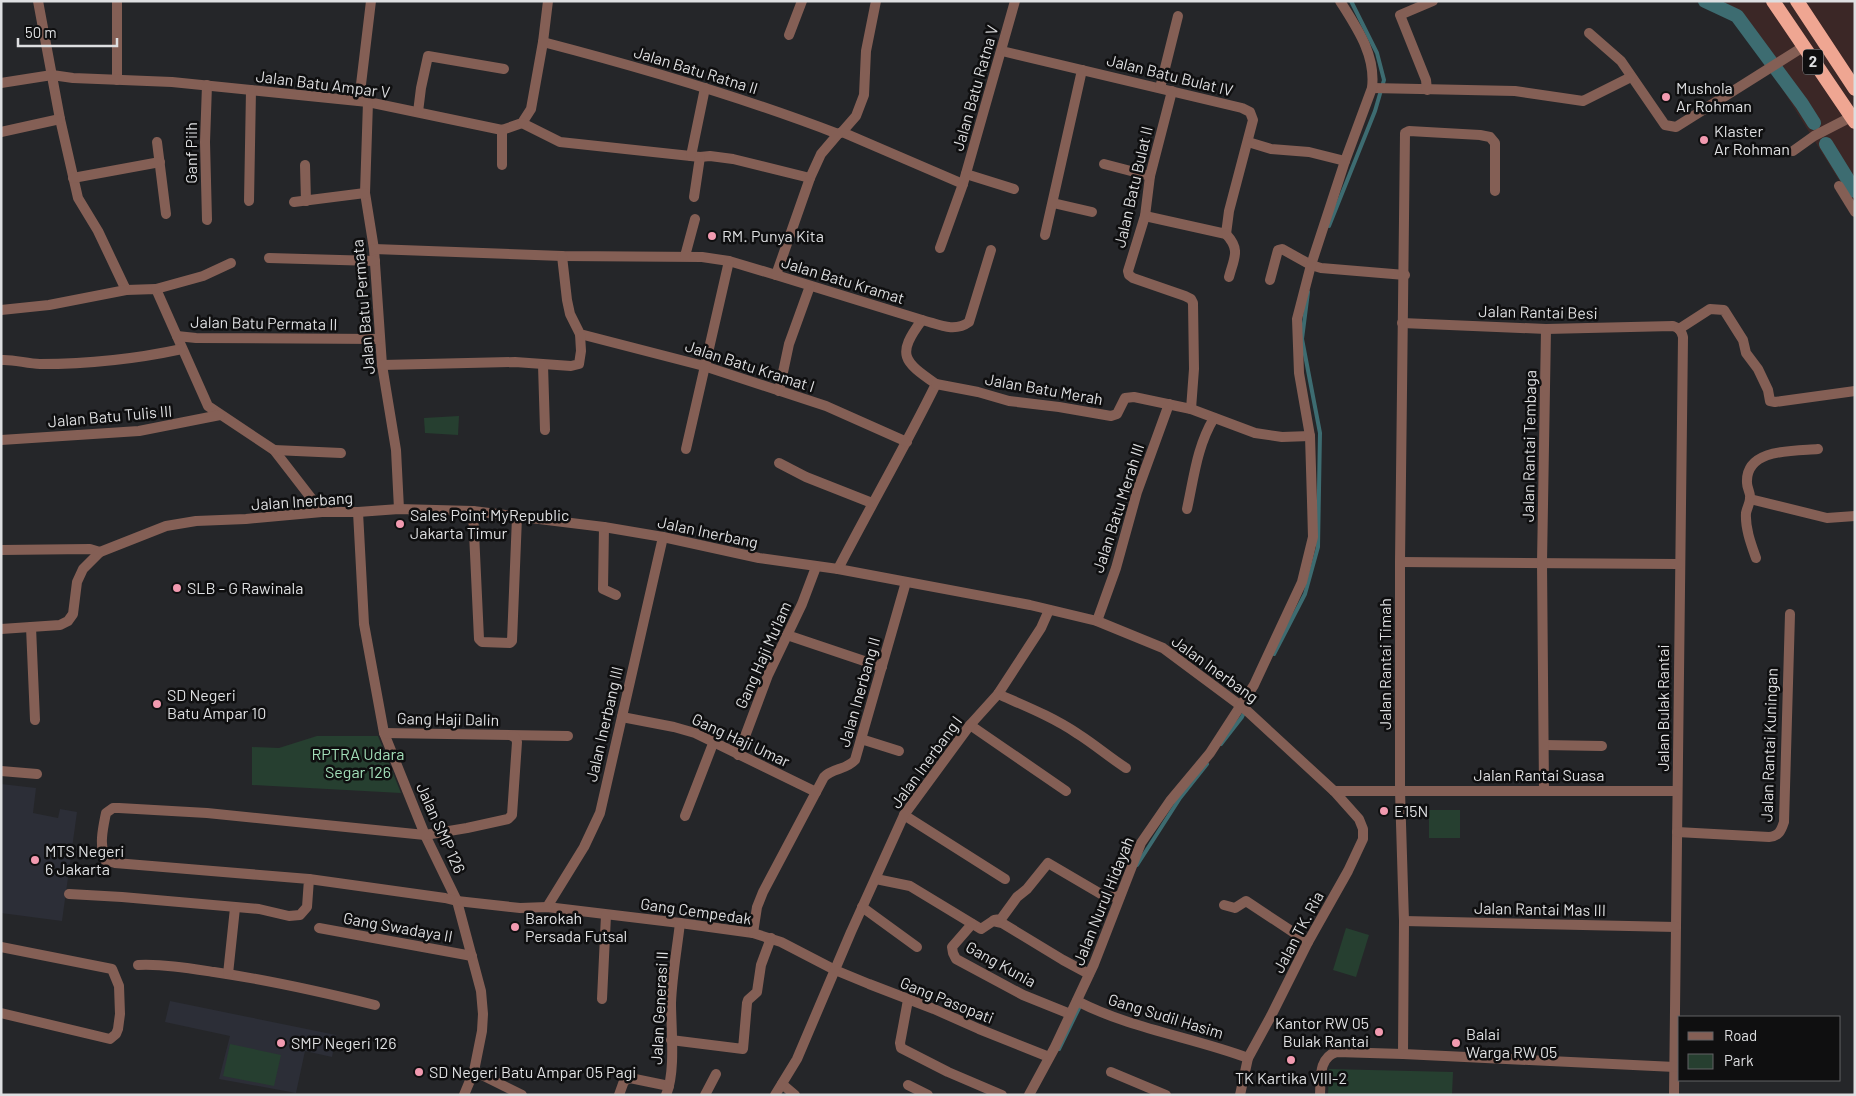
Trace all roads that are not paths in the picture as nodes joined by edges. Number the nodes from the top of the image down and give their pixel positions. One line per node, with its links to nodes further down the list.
1 (38, 1): 20 (street)
2 (117, 1): 22 (street)
3 (371, 1): 32 (street, Jalan Batu Permata)
4 (548, 1): 15 (street)
5 (802, 1): 14 (street)
6 (876, 1): 39 (street)
7 (1015, 1): 17 (street, Jalan Batu Ratna V)
8 (1340, 1): 27 (street)
9 (1433, 1): 30 (street)
10 (1772, 1): 16 (highway, 2)
11 (1797, 1): 28 (highway, 2)
12 (1178, 16): 26 (street)
13 (1590, 33): 21 (street)
14 (789, 35)
15 (544, 42): 25 (street, Jalan Batu Ratna II); 36 (street)
16 (1800, 49): 21 (street); 33 (highway, 2)
17 (1002, 52): 19 (street, Jalan Batu Bulat IV); 52 (street, Jalan Batu Ratna V)
18 (504, 69): 34 (street)
19 (1082, 70): 26 (street, Jalan Batu Bulat IV); 62 (street, Jalan Batu Bulat IV)
20 (52, 75): 22 (street, Jalan Batu Ampar V); 23 (street, Jalan Batu Ampar V); 35 (street)
21 (1631, 77): 30 (street)
22 (117, 80): 24 (street, Jalan Batu Ampar V)
23 (1, 83)
24 (206, 85): 29 (street, Jalan Batu Ampar V); 68 (street, Ganf Piih)
25 (706, 88): 39 (street, Jalan Batu Ratna II); 43 (street)
26 (1160, 88): 31 (street, Jalan Batu Bulat IV)
27 (1372, 88): 30 (street); 44 (street, Jalan Nurul Hidayah)
28 (1855, 89)
29 (250, 90): 32 (street, Jalan Batu Ampar V); 59 (street)
30 (1427, 90)
31 (1172, 91): 41 (street, Jalan Batu Bulat IV); 49 (street, Jalan Batu Bulat II)
32 (363, 101): 34 (street, Jalan Batu Ampar V); 56 (street, Jalan Batu Permata)
33 (1851, 111): 42 (street)
34 (418, 112): 37 (street, Jalan Batu Ampar V)
35 (60, 119): 38 (street); 50 (street)
36 (522, 123): 37 (street); 43 (street)
37 (502, 130): 48 (street)
38 (1, 132)
39 (840, 133): 51 (street); 52 (street)
40 (157, 142): 45 (street)
41 (1248, 142): 44 (street); 69 (street)
42 (1793, 151)
43 (696, 157): 51 (street); 57 (street)
44 (1345, 161): 80 (street, Jalan Nurul Hidayah)
45 (160, 162): 50 (street); 65 (street)
46 (1104, 164): 49 (street)
47 (305, 165): 60 (street)
48 (502, 166)
49 (1150, 176): 66 (street, Jalan Batu Bulat II)
50 (73, 178): 87 (street)
51 (810, 178): 81 (street)
52 (964, 179): 54 (street); 71 (street, Jalan Batu Ratna V)
53 (1839, 186): 58 (street)
54 (1014, 189)
55 (1495, 191): 82 (street, Jalan Rantai Timah)
56 (365, 193): 60 (street); 72 (street, Jalan Batu Permata)
57 (694, 197)
58 (1852, 198): 64 (street)
59 (249, 201)
60 (306, 201): 61 (street)
61 (294, 202)
62 (1053, 203): 63 (street); 70 (street, Jalan Batu Bulat IV)
63 (1092, 212)
64 (1855, 212)
65 (166, 214)
66 (1145, 216): 69 (street); 105 (street, Jalan Batu Bulat II)
67 (696, 219): 75 (street)
68 (207, 220)
69 (1226, 234): 83 (street)
70 (1045, 235)
71 (940, 248)
72 (374, 249): 74 (street, Jalan Batu Kramat); 77 (street, Jalan Batu Permata)
73 (991, 250): 89 (street)
74 (562, 256): 75 (street, Jalan Batu Kramat); 93 (street)
75 (686, 256): 78 (street, Jalan Batu Kramat)
76 (270, 258): 77 (street)
77 (375, 261): 95 (street, Jalan Batu Permata)
78 (729, 261): 81 (street, Jalan Batu Kramat); 100 (street)
79 (231, 263): 86 (street)
80 (1315, 266): 82 (street); 84 (street); 109 (street, Jalan Nurul Hidayah)
81 (776, 274): 85 (street, Jalan Batu Kramat)
82 (1405, 274): 90 (street, Jalan Rantai Timah)
83 (1229, 277)
84 (1270, 280)
85 (810, 286): 89 (street, Jalan Batu Kramat); 102 (street)
86 (156, 289): 87 (street); 94 (street)
87 (126, 290): 88 (street)
88 (1, 310)
89 (922, 320): 101 (street, Jalan Batu Kramat)
90 (1402, 323): 92 (street, Jalan Rantai Besi); 131 (street, Jalan Rantai Timah)
91 (1676, 327): 92 (street, Jalan Rantai Besi); 103 (street); 133 (street, Jalan Bulak Rantai)
92 (1546, 329): 132 (street, Jalan Rantai Tembaga)
93 (580, 334): 99 (street); 100 (street, Jalan Batu Kramat I)
94 (177, 336): 95 (street, Jalan Batu Permata II); 96 (street)
95 (380, 339): 98 (street, Jalan Batu Permata)
96 (182, 349): 97 (street); 106 (street)
97 (1, 360)
98 (382, 365): 99 (street); 119 (street, Jalan Batu Permata)
99 (544, 365): 108 (street)
100 (704, 366): 102 (street, Jalan Batu Kramat I); 112 (street)
101 (936, 384): 104 (street, Jalan Batu Merah); 111 (street)
102 (779, 391): 111 (street, Jalan Batu Kramat I)
103 (1855, 391)
104 (1169, 404): 105 (street, Jalan Batu Merah); 140 (street, Jalan Batu Merah III)
105 (1191, 409): 107 (street, Jalan Batu Merah)
106 (220, 415): 110 (street, Jalan Batu Tulis III); 114 (street)
107 (1214, 418): 109 (street, Jalan Batu Merah); 120 (street)
108 (545, 430)
109 (1310, 436): 146 (street, Jalan Nurul Hidayah)
110 (1, 440)
111 (907, 442): 118 (street)
112 (686, 449)
113 (1818, 449): 117 (street)
114 (274, 450): 115 (street); 122 (street)
115 (341, 453)
116 (779, 463): 118 (street)
117 (1750, 498): 124 (street); 130 (street)
118 (872, 503): 135 (street)
119 (399, 509): 121 (street, Jalan Inerbang); 123 (street, Jalan Inerbang)
120 (1187, 509)
121 (473, 511): 125 (street, Jalan Inerbang); 125 (street)
122 (322, 512): 123 (street, Jalan Inerbang); 129 (street, Jalan Inerbang)
123 (358, 512): 150 (street, Jalan SMP 126)
124 (1855, 516)
125 (517, 517): 126 (street, Jalan Inerbang)
126 (604, 527): 127 (street, Jalan Inerbang); 137 (street)
127 (663, 537): 134 (street, Jalan Inerbang); 147 (street, Jalan Inerbang III)
128 (1, 550): 129 (street)
129 (100, 552): 141 (street, Jalan Inerbang)
130 (1756, 558)
131 (1400, 562): 132 (street); 165 (street, Jalan Rantai Timah)
132 (1542, 563): 133 (street); 155 (street, Jalan Rantai Tembaga)
133 (1679, 564): 166 (street, Jalan Bulak Rantai)
134 (816, 567): 135 (street, Jalan Inerbang); 143 (street, Gang Haji Mu'lam)
135 (838, 569): 136 (street, Jalan Inerbang)
136 (906, 582): 138 (street, Jalan Inerbang); 144 (street, Jalan Inerbang II)
137 (616, 595)
138 (1049, 610): 140 (street, Jalan Inerbang); 145 (street, Jalan Inerbang I)
139 (1790, 614): 170 (street, Jalan Rantai Kuningan)
140 (1097, 621): 146 (street, Jalan Inerbang)
141 (31, 627): 142 (street, Jalan Inerbang); 148 (street)
142 (1, 629)
143 (786, 634): 144 (street); 158 (street, Gang Haji Mu'lam)
144 (882, 667): 153 (street, Jalan Inerbang II)
145 (998, 694): 149 (street, Jalan Inerbang I); 159 (street)
146 (1245, 709): 164 (street, Jalan Inerbang); 176 (street, Jalan Nurul Hidayah)
147 (622, 717): 154 (street, Gang Haji Umar); 179 (street, Jalan Inerbang III)
148 (35, 720)
149 (970, 725): 163 (street); 168 (street, Jalan Inerbang I)
150 (384, 733): 151 (street, Gang Haji Dalin); 171 (street, Jalan SMP 126)
151 (512, 736): 152 (street, Gang Haji Dalin); 171 (street)
152 (568, 736)
153 (861, 739): 157 (street); 167 (street, Jalan Inerbang II)
154 (714, 741): 158 (street, Gang Haji Umar); 169 (street)
155 (1544, 745): 156 (street); 162 (street, Jalan Rantai Tembaga)
156 (1602, 746)
157 (899, 751)
158 (738, 755): 167 (street, Gang Haji Umar)
159 (1126, 768)
160 (1, 771): 161 (street)
161 (37, 774)
162 (1544, 790): 165 (street, Jalan Rantai Suasa); 166 (street, Jalan Rantai Suasa)
163 (1066, 791)
164 (1334, 791): 165 (street); 191 (street, Jalan TK. Ria)
165 (1400, 791): 184 (street, Jalan Rantai Timah)
166 (1678, 791): 170 (street, Jalan Bulak Rantai)
167 (816, 792): 189 (street)
168 (904, 815): 172 (street); 174 (street, Jalan Inerbang I)
169 (685, 816)
170 (1677, 832): 187 (street, Jalan Bulak Rantai)
171 (425, 835): 173 (street, Gang Cempedak); 177 (street, Jalan SMP 126)
172 (1005, 878)
173 (309, 879): 177 (street, Gang Cempedak); 181 (street)
174 (876, 879): 180 (street, Jalan Inerbang I); 186 (street)
175 (69, 894): 181 (street)
176 (1120, 896): 183 (street); 198 (street, Jalan Nurul Hidayah)
177 (457, 901): 179 (street, Gang Cempedak); 194 (street, Jalan SMP 126)
178 (1224, 905): 191 (street)
179 (547, 907): 182 (street, Gang Cempedak)
180 (862, 907): 193 (street); 196 (street, Jalan Inerbang I)
181 (235, 908): 197 (street)
182 (606, 915): 185 (street, Gang Cempedak); 199 (street)
183 (993, 921): 186 (street); 198 (street)
184 (1404, 921): 187 (street, Jalan Rantai Mas III); 206 (street, Jalan Rantai Timah)
185 (680, 922): 189 (street, Gang Cempedak); 205 (street, Jalan Generasi II)
186 (972, 924): 204 (street, Gang Kunia)
187 (1676, 927): 209 (street, Jalan Bulak Rantai)
188 (319, 928): 194 (street, Gang Swadaya II)
189 (753, 933): 190 (street, Gang Cempedak)
190 (771, 938): 196 (street, Gang Cempedak); 205 (street)
191 (1308, 942): 208 (street, Jalan TK. Ria)
192 (1, 946): 203 (street)
193 (917, 947)
194 (472, 956): 210 (street, Jalan SMP 126)
195 (138, 965): 197 (street)
196 (835, 970): 200 (street, Gang Pasopati); 213 (street, Jalan Inerbang I)
197 (228, 974): 202 (street)
198 (1089, 974): 201 (street, Jalan Nurul Hidayah)
199 (602, 999)
200 (908, 1000): 207 (street, Gang Pasopati); 223 (street)
201 (1078, 1001): 204 (street, Jalan Nurul Hidayah); 208 (street, Gang Sudil Hasim)
202 (375, 1005)
203 (1, 1013)
204 (1070, 1014): 207 (street, Jalan Nurul Hidayah)
205 (671, 1040): 215 (street, Jalan Generasi II)
206 (1403, 1054): 209 (street); 227 (street)
207 (1049, 1057): 224 (street, Jalan Nurul Hidayah)
208 (1248, 1058): 226 (street, Jalan TK. Ria)
209 (1675, 1068): 228 (street, Jalan Bulak Rantai)
210 (474, 1071): 216 (street, Jalan SMP 126); 217 (street)
211 (1111, 1072): 225 (street)
212 (716, 1074): 219 (street)
213 (782, 1084): 220 (street, Jalan Inerbang I); 221 (street)
214 (908, 1085): 222 (street)
215 (668, 1090): 218 (street)
216 (464, 1095)
217 (522, 1095)
218 (619, 1095)
219 (705, 1095)
220 (776, 1095)
221 (795, 1095)
222 (928, 1095)
223 (1002, 1095)
224 (1029, 1095)
225 (1166, 1095)
226 (1240, 1095)
227 (1320, 1095)
228 (1674, 1095)

